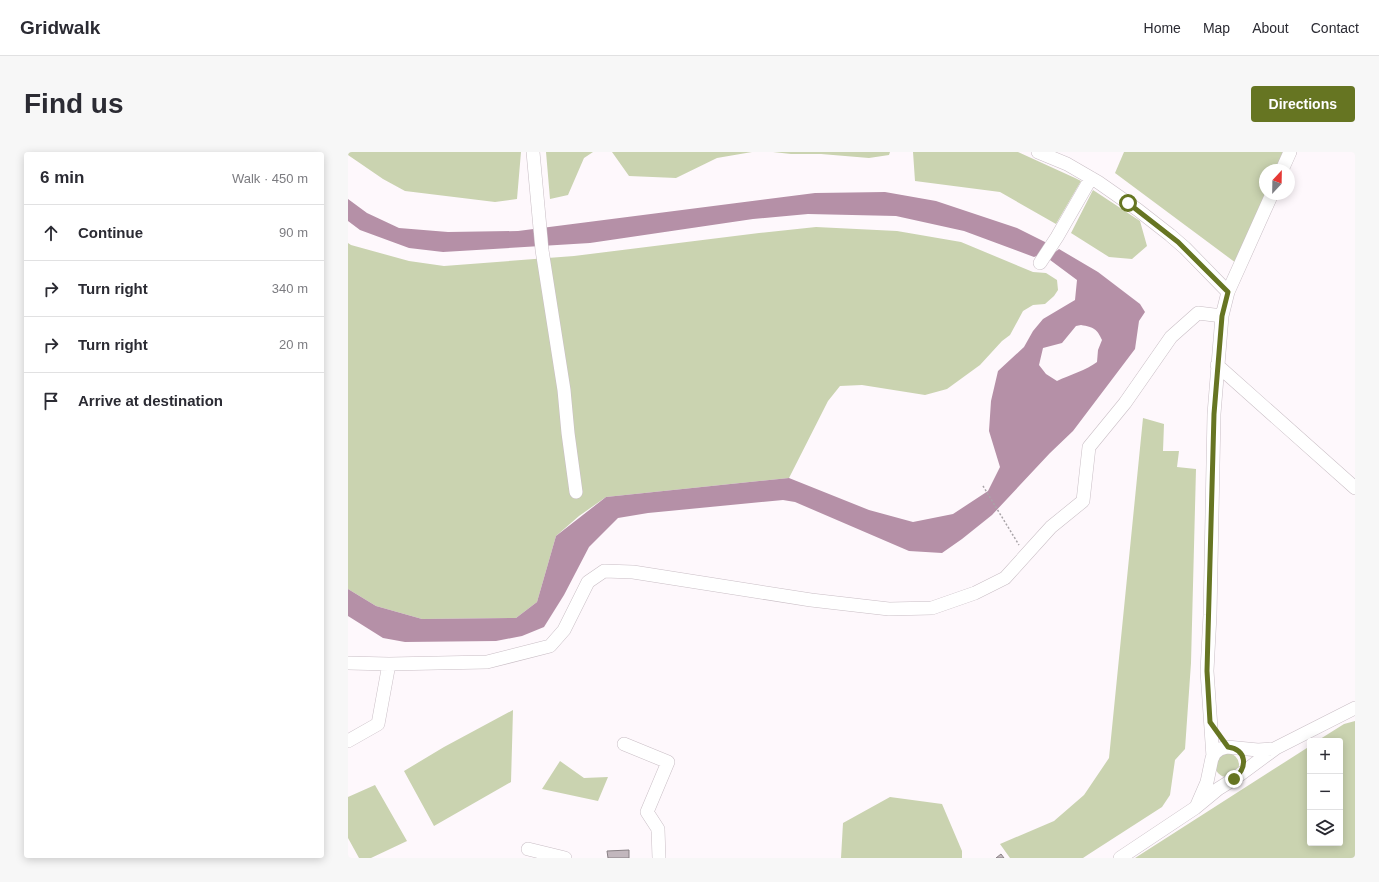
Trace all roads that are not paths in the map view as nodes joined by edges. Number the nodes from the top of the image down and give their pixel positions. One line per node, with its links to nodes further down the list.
1 (533, 152): 12 (street)
2 (1038, 152): 5 (street)
3 (1290, 152): 4 (street)
4 (1285, 164)
5 (1091, 178): 7 (street); 8 (street)
6 (1269, 200): 8 (street)
7 (1040, 263)
8 (1228, 292): 9 (street)
9 (1222, 316): 10 (street); 14 (street)
10 (1217, 365): 11 (street); 16 (street)
11 (1355, 488)
12 (576, 492)
13 (348, 663): 14 (street)
14 (389, 664): 17 (street)
15 (1355, 708): 20 (street)
16 (1210, 722): 19 (street); 21 (street)
17 (348, 741)
18 (624, 744): 27 (street)
19 (1230, 747): 20 (street); 21 (street); 23 (street)
20 (1276, 748): 23 (street)
21 (1213, 757): 22 (street)
22 (1210, 770): 23 (street); 24 (street)
23 (1234, 778): 24 (street)
24 (1195, 808): 28 (street)
25 (528, 849): 26 (street)
26 (565, 858)
27 (659, 858)
28 (1120, 858)

